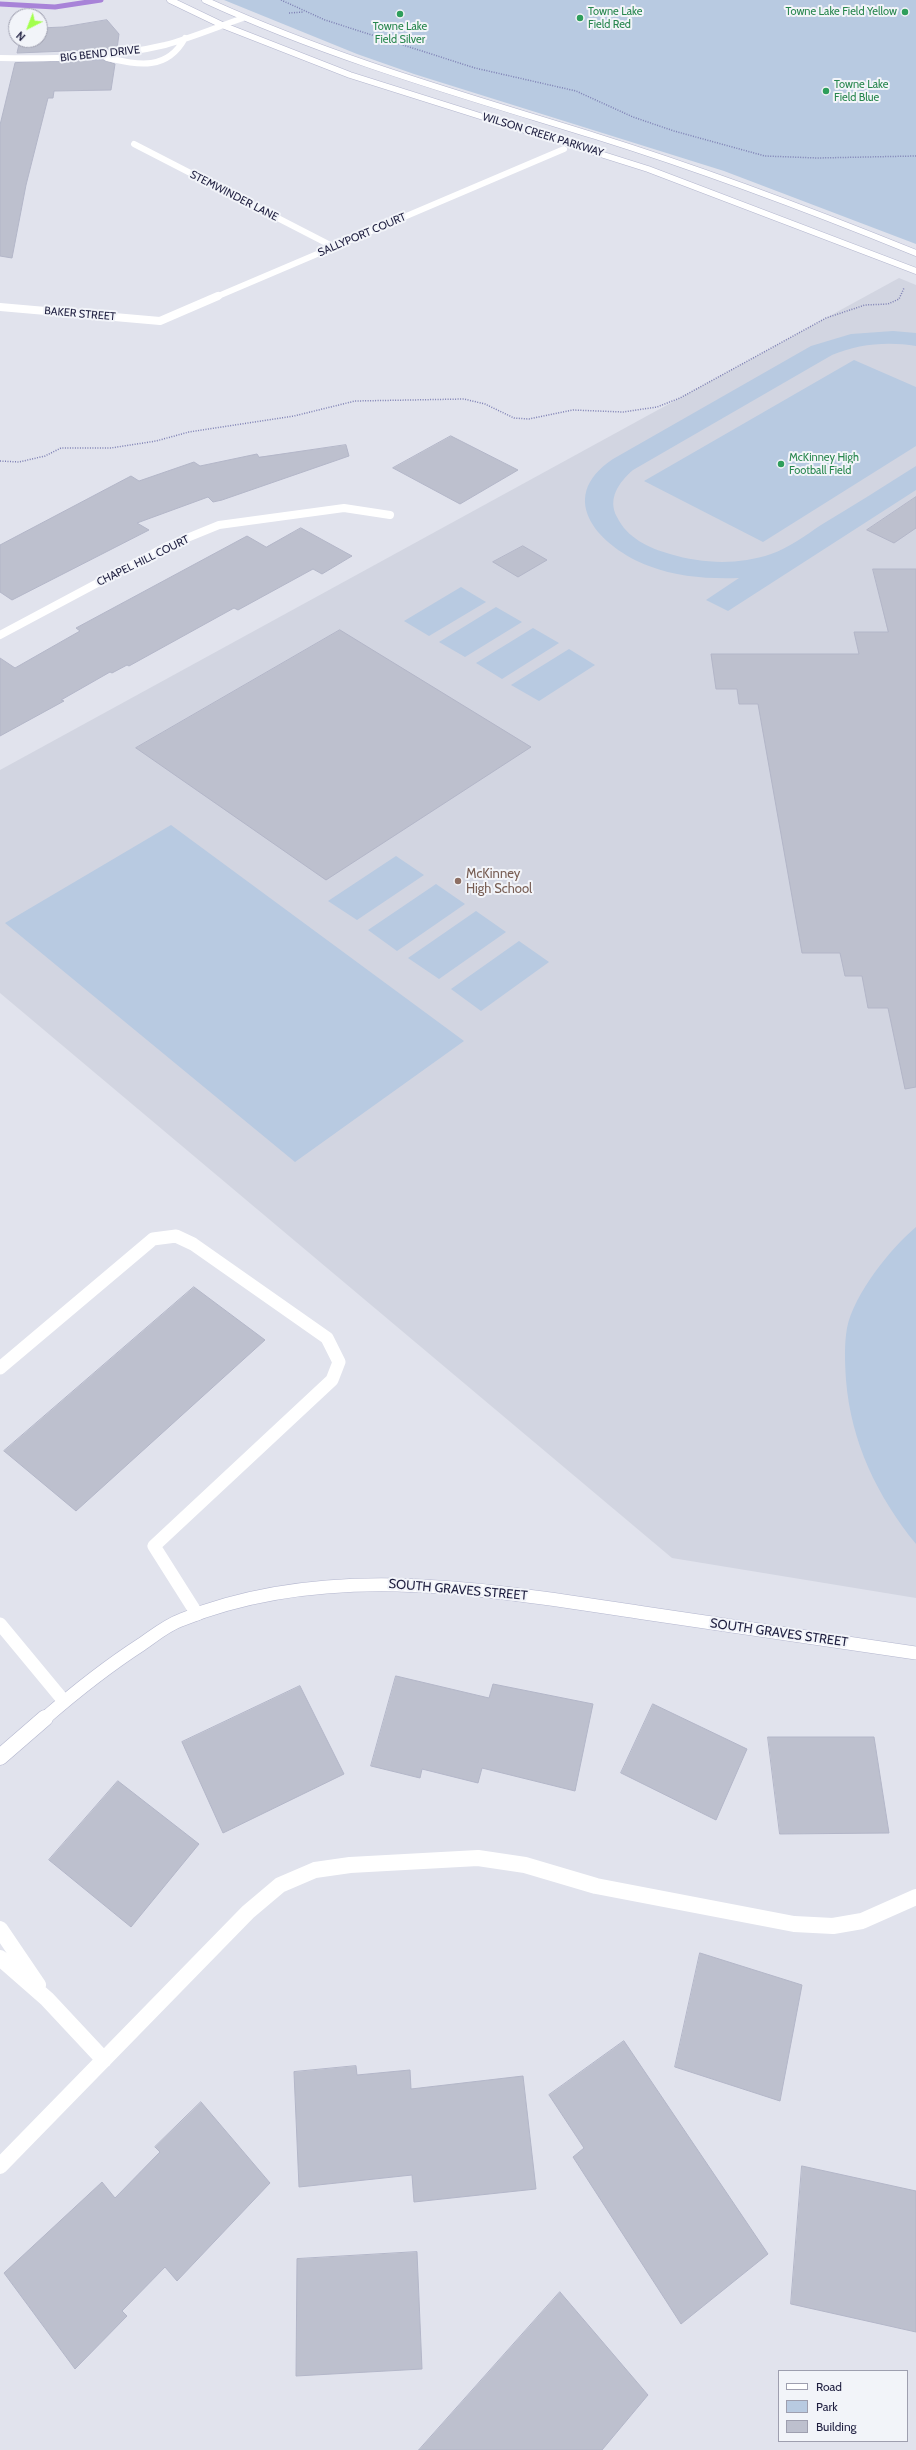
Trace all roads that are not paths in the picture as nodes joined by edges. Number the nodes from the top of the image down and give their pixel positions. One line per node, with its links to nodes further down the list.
1 (170, 0): 4 (street, WILSON CREEK PARKWAY)
2 (205, 0): 3 (street, WILSON CREEK PARKWAY)
3 (243, 18): 4 (street, BIG BEND DRIVE); 8 (street, WILSON CREEK PARKWAY)
4 (222, 25): 5 (street, BIG BEND DRIVE); 9 (street, WILSON CREEK PARKWAY)
5 (185, 38): 6 (street, BIG BEND DRIVE); 6 (street)
6 (100, 56): 7 (street, BIG BEND DRIVE)
7 (0, 58)
8 (547, 122): 9 (street); 13 (street, WILSON CREEK PARKWAY)
9 (531, 131): 14 (street, WILSON CREEK PARKWAY)
10 (134, 144): 12 (street, STEMWINDER LANE)
11 (564, 149): 12 (street, SALLYPORT COURT)
12 (334, 247): 16 (street, SALLYPORT COURT)
13 (916, 253)
14 (916, 271)
15 (0, 307): 16 (street, BAKER STREET)
16 (160, 321)
17 (390, 515): 18 (street, CHAPEL HILL COURT)
18 (0, 635)
19 (0, 1368): 20 (street)
20 (197, 1614): 22 (street, SOUTH GRAVES STREET); 23 (street, SOUTH GRAVES STREET)
21 (0, 1624): 23 (street)
22 (916, 1653)
23 (63, 1700): 24 (street, SOUTH GRAVES STREET)
24 (0, 1757)
25 (916, 1897): 29 (street)
26 (0, 1929): 28 (street)
27 (0, 1958): 28 (street)
28 (48, 1999): 29 (street)
29 (104, 2060): 30 (street)
30 (0, 2166)

